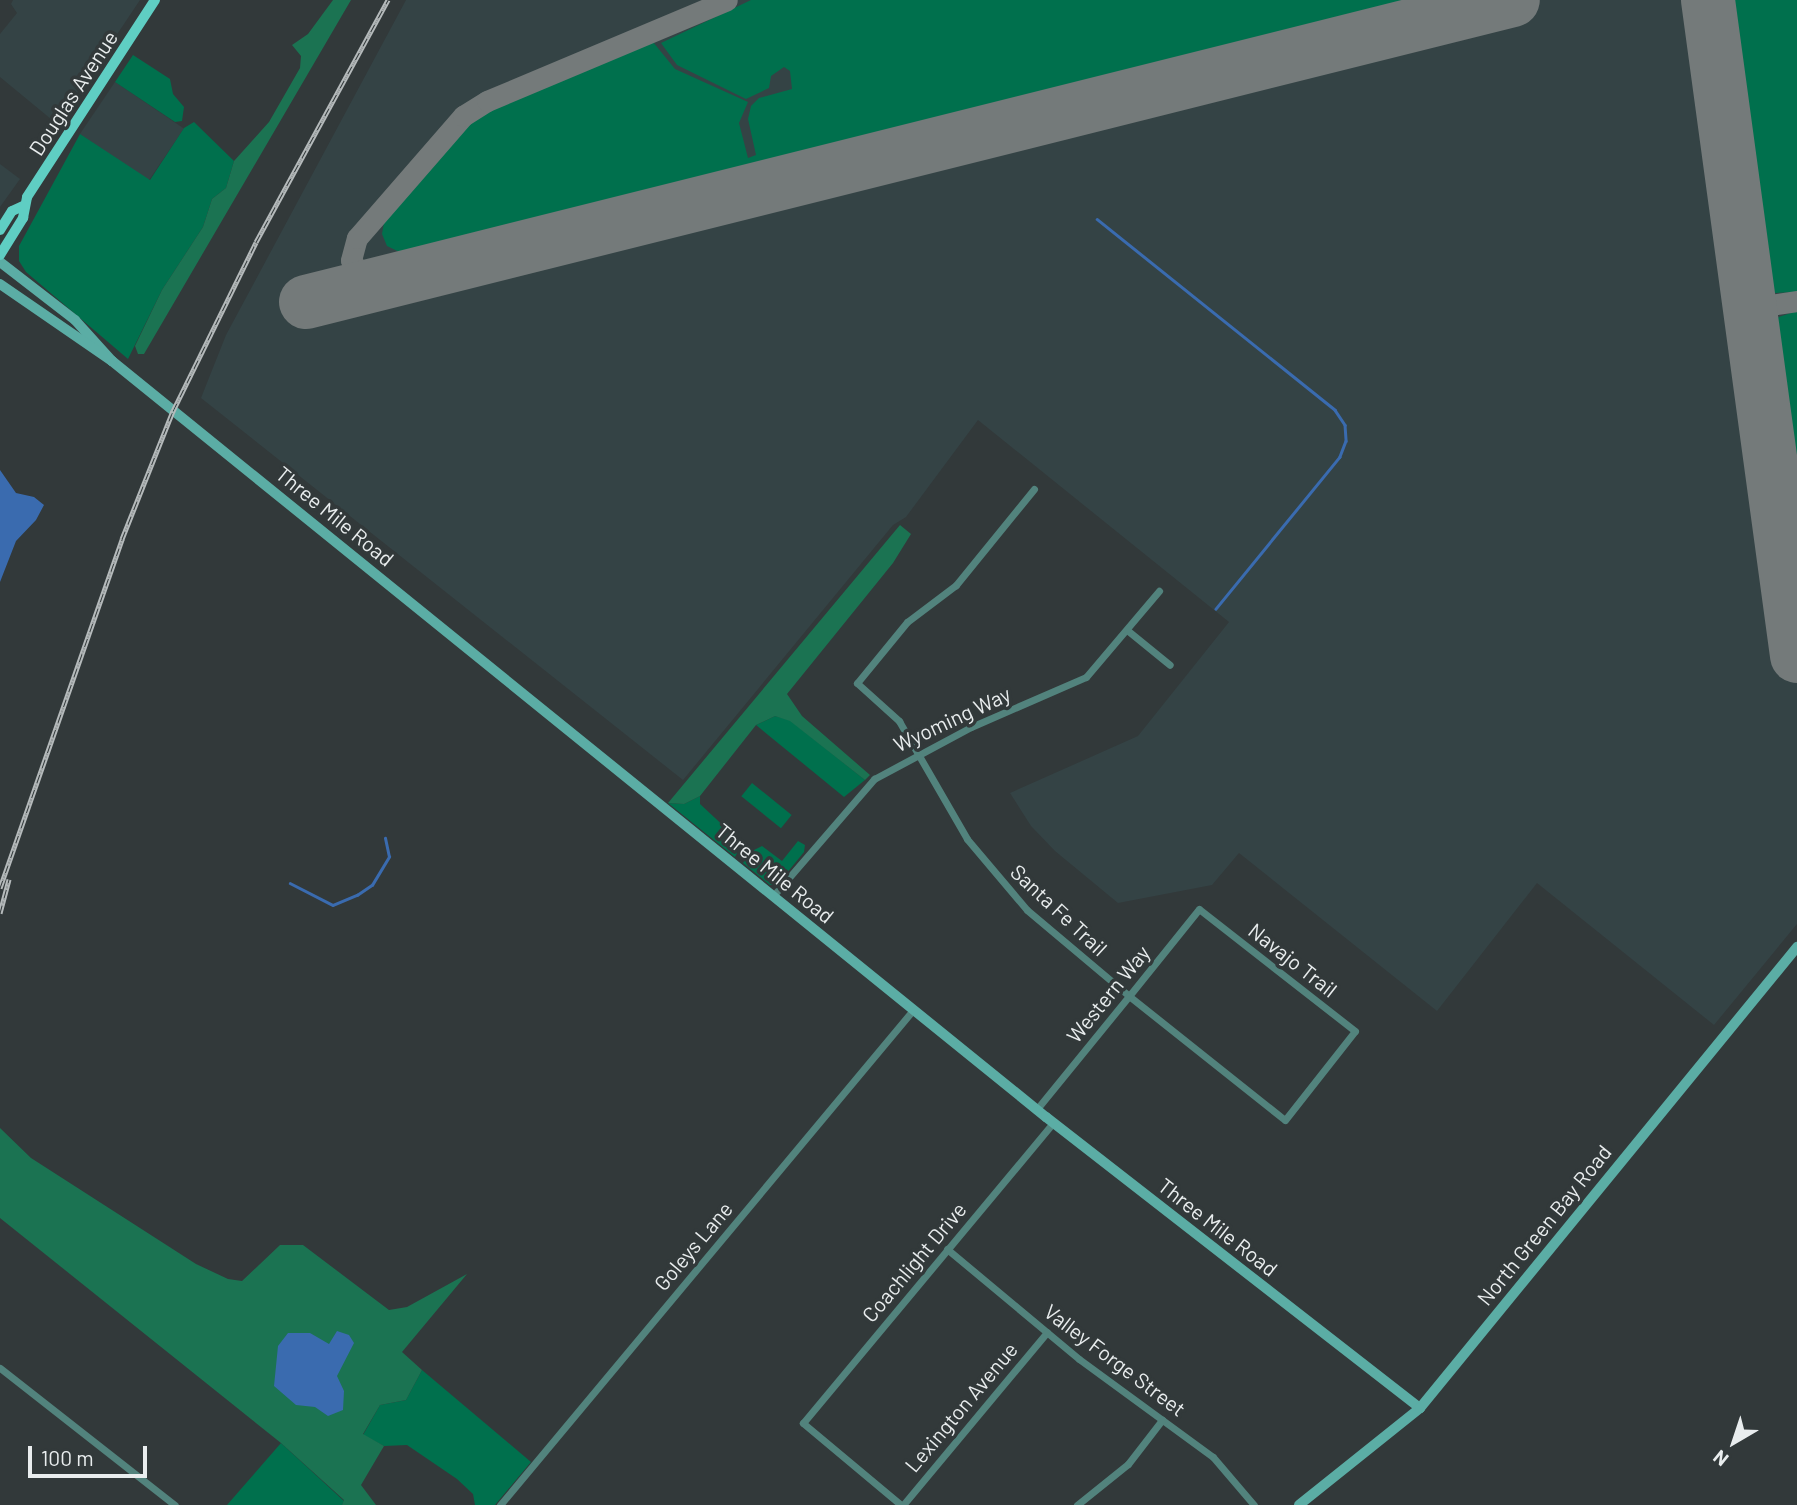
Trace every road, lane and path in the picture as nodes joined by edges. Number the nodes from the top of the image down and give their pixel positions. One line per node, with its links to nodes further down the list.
1 (155, 0): 2 (main road, Douglas Avenue)
2 (23, 206): 3 (main road, Douglas Avenue); 4 (main road, Douglas Avenue)
3 (1, 226)
4 (0, 255)
5 (0, 262): 7 (street, Three Mile Road)
6 (0, 284): 7 (street, Three Mile Road)
7 (112, 361): 13 (street, Three Mile Road)
8 (1034, 489): 12 (street, Santa Fe Trail)
9 (1159, 591): 10 (street, Wyoming Way)
10 (1127, 630): 11 (street); 12 (street, Wyoming Way)
11 (1170, 665)
12 (919, 753): 13 (street, Wyoming Way); 16 (street, Santa Fe Trail)
13 (773, 897): 17 (street, Three Mile Road)
14 (1209, 917): 16 (street, Western Way); 19 (street, Navajo Trail)
15 (1797, 947): 24 (street, North Green Bay Road)
16 (1129, 996): 18 (street, Western Way); 19 (street, Santa Fe Trail)
17 (913, 1010): 18 (street, Three Mile Road); 27 (street, Goleys Lane)
18 (1036, 1110): 20 (street, Three Mile Road)
19 (1285, 1120)
20 (1053, 1123): 21 (street, Coachlight Drive); 24 (street, Three Mile Road)
21 (947, 1249): 22 (street, Valley Forge Street); 28 (street, Coachlight Drive)
22 (1047, 1332): 25 (street, Valley Forge Street); 28 (street, Lexington Avenue)
23 (0, 1368): 26 (street)
24 (1420, 1408): 31 (street, North Green Bay Road)
25 (1162, 1420): 29 (street); 30 (street, Valley Forge Street)
26 (175, 1505)
27 (500, 1505)
28 (902, 1505)
29 (1077, 1505)
30 (1254, 1505)
31 (1299, 1505)

